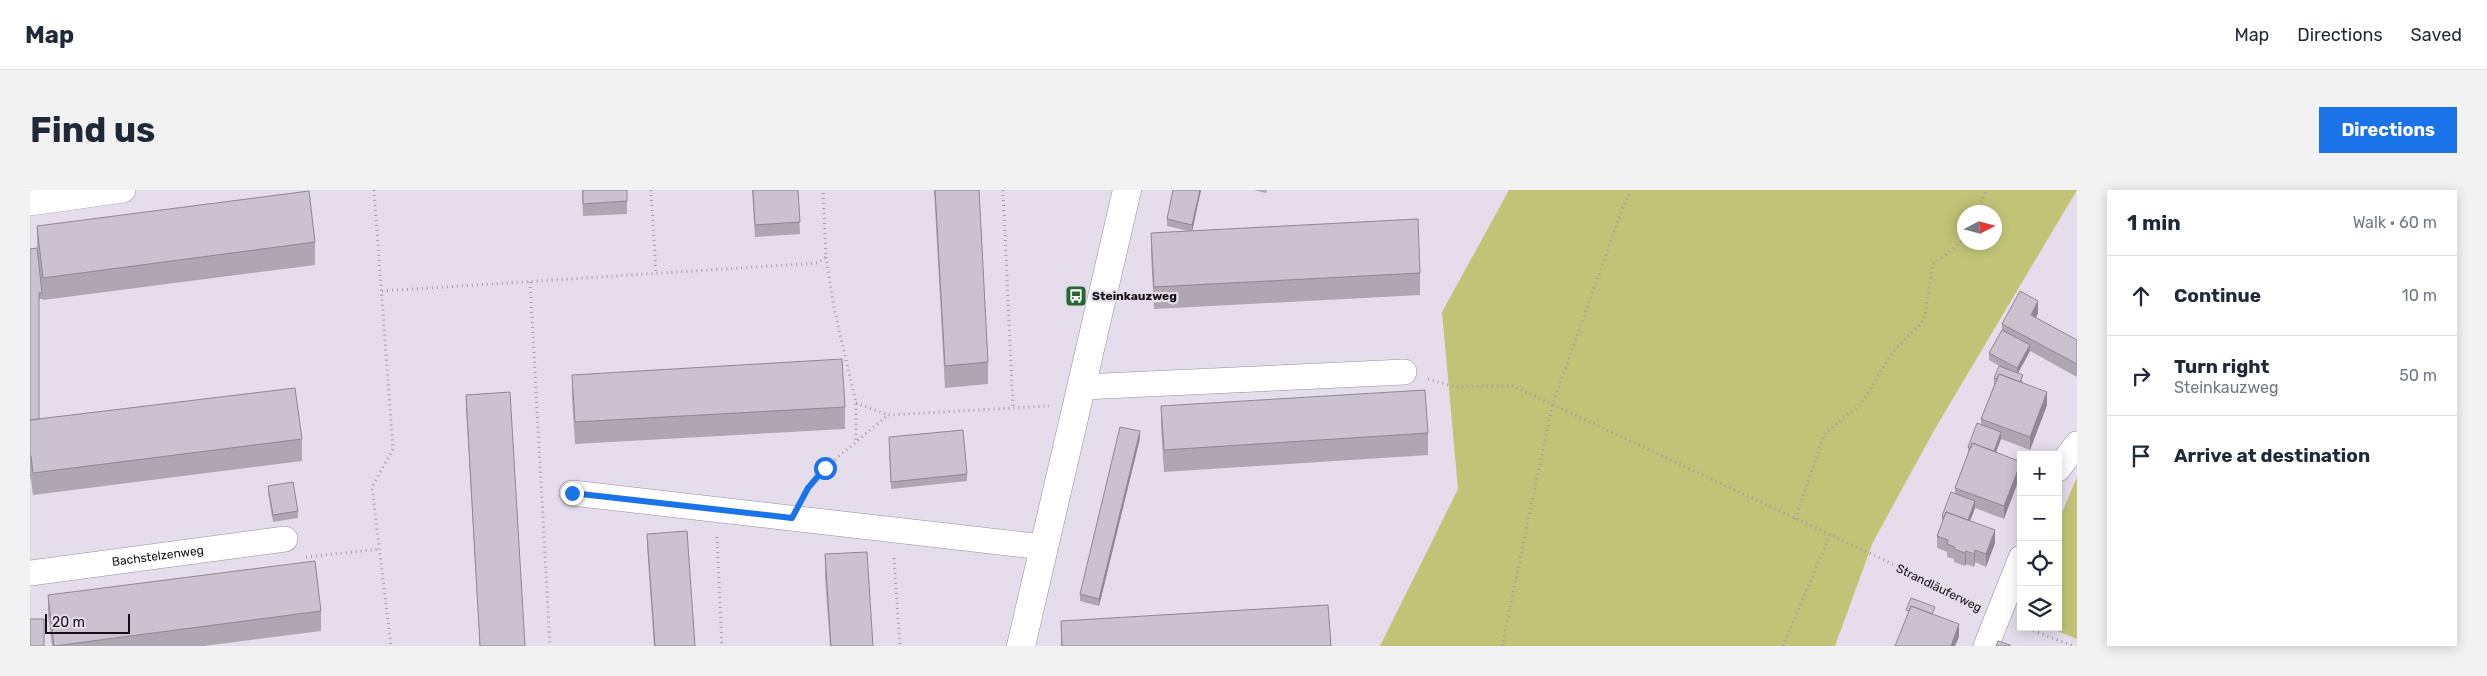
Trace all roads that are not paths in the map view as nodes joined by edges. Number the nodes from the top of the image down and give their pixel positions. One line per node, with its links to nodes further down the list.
1 (123, 190): 3 (street)
2 (1127, 190): 5 (street)
3 (30, 203)
4 (1404, 372): 5 (street)
5 (1080, 396): 10 (street)
6 (2077, 444): 7 (street)
7 (2062, 464)
8 (572, 493): 10 (street)
9 (284, 539): 12 (street, Bachstelzenweg)
10 (1043, 547): 13 (street)
11 (2017, 568): 14 (street, Strandläuferweg)
12 (30, 573)
13 (1021, 646)
14 (1986, 646)

